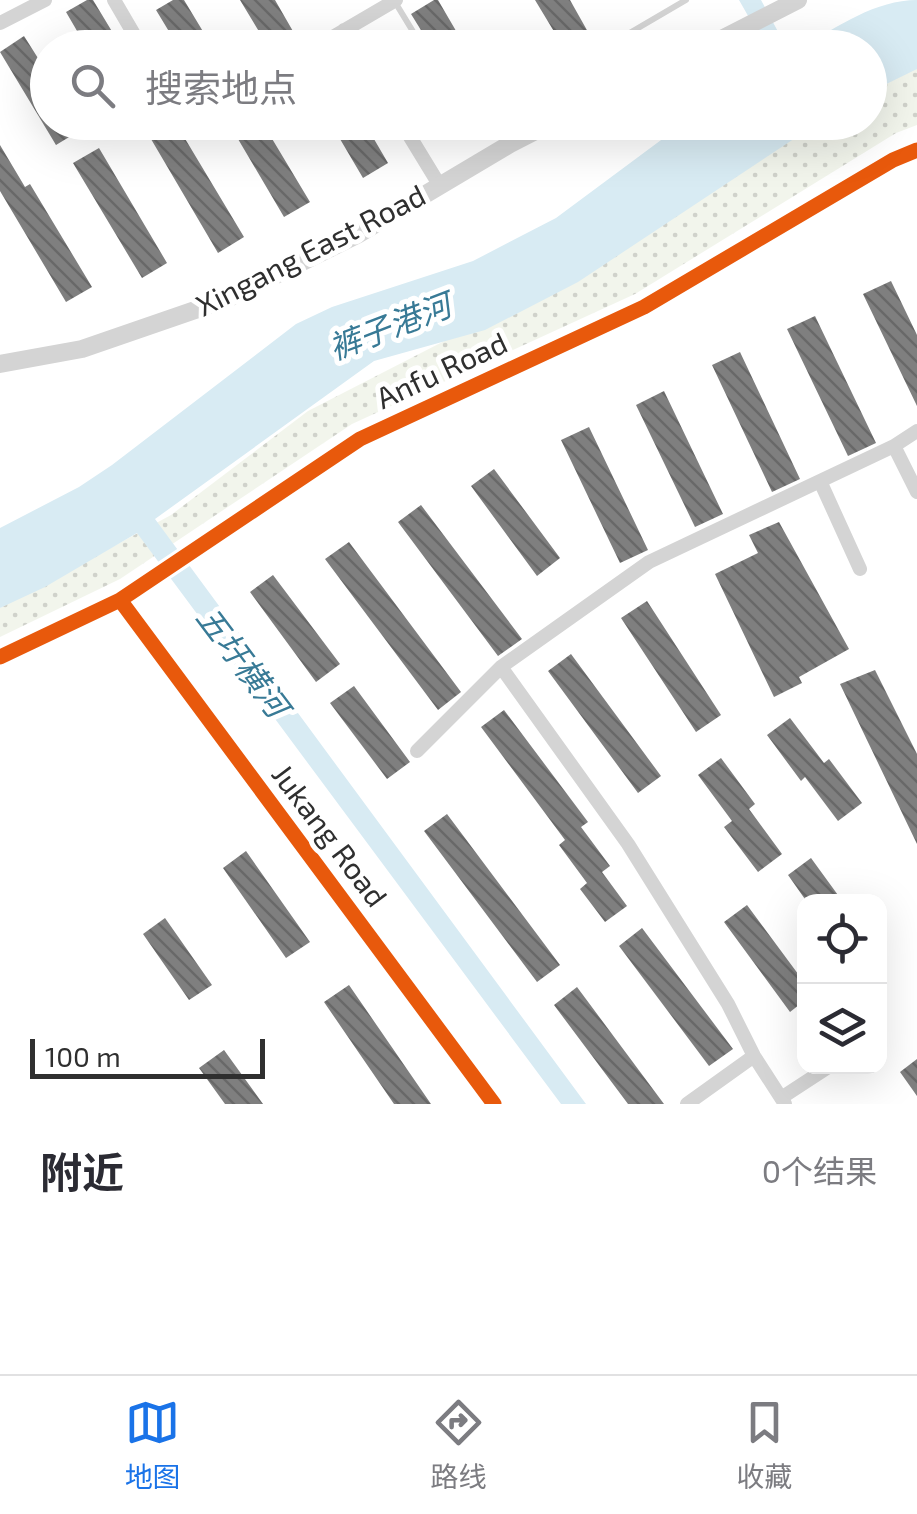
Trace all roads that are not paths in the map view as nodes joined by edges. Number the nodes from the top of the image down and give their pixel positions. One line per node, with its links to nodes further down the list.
1 (45, 0): 6 (street)
2 (114, 0): 7 (street)
3 (395, 0): 8 (street); 9 (lane)
4 (686, 0): 10 (lane)
5 (798, 0): 11 (street)
6 (0, 23)
7 (132, 30)
8 (344, 30)
9 (412, 30)
10 (635, 30)
11 (738, 30)
12 (412, 140): 15 (street)
13 (521, 140): 15 (street, Xingang East Road)
14 (917, 150): 22 (street, Anfu Road)
15 (440, 186): 16 (street, Xingang East Road)
16 (0, 364)
17 (917, 431): 18 (street)
18 (894, 446): 19 (street); 20 (street)
19 (820, 481): 21 (street); 24 (street)
20 (917, 492)
21 (860, 568)
22 (120, 600): 23 (street, Anfu Road); 29 (street, Jukang Road)
23 (0, 658)
24 (501, 667): 25 (street); 26 (street)
25 (417, 751)
26 (754, 1056): 28 (street); 30 (street)
27 (819, 1074): 28 (street)
28 (783, 1101)
29 (494, 1104)
30 (686, 1104)

